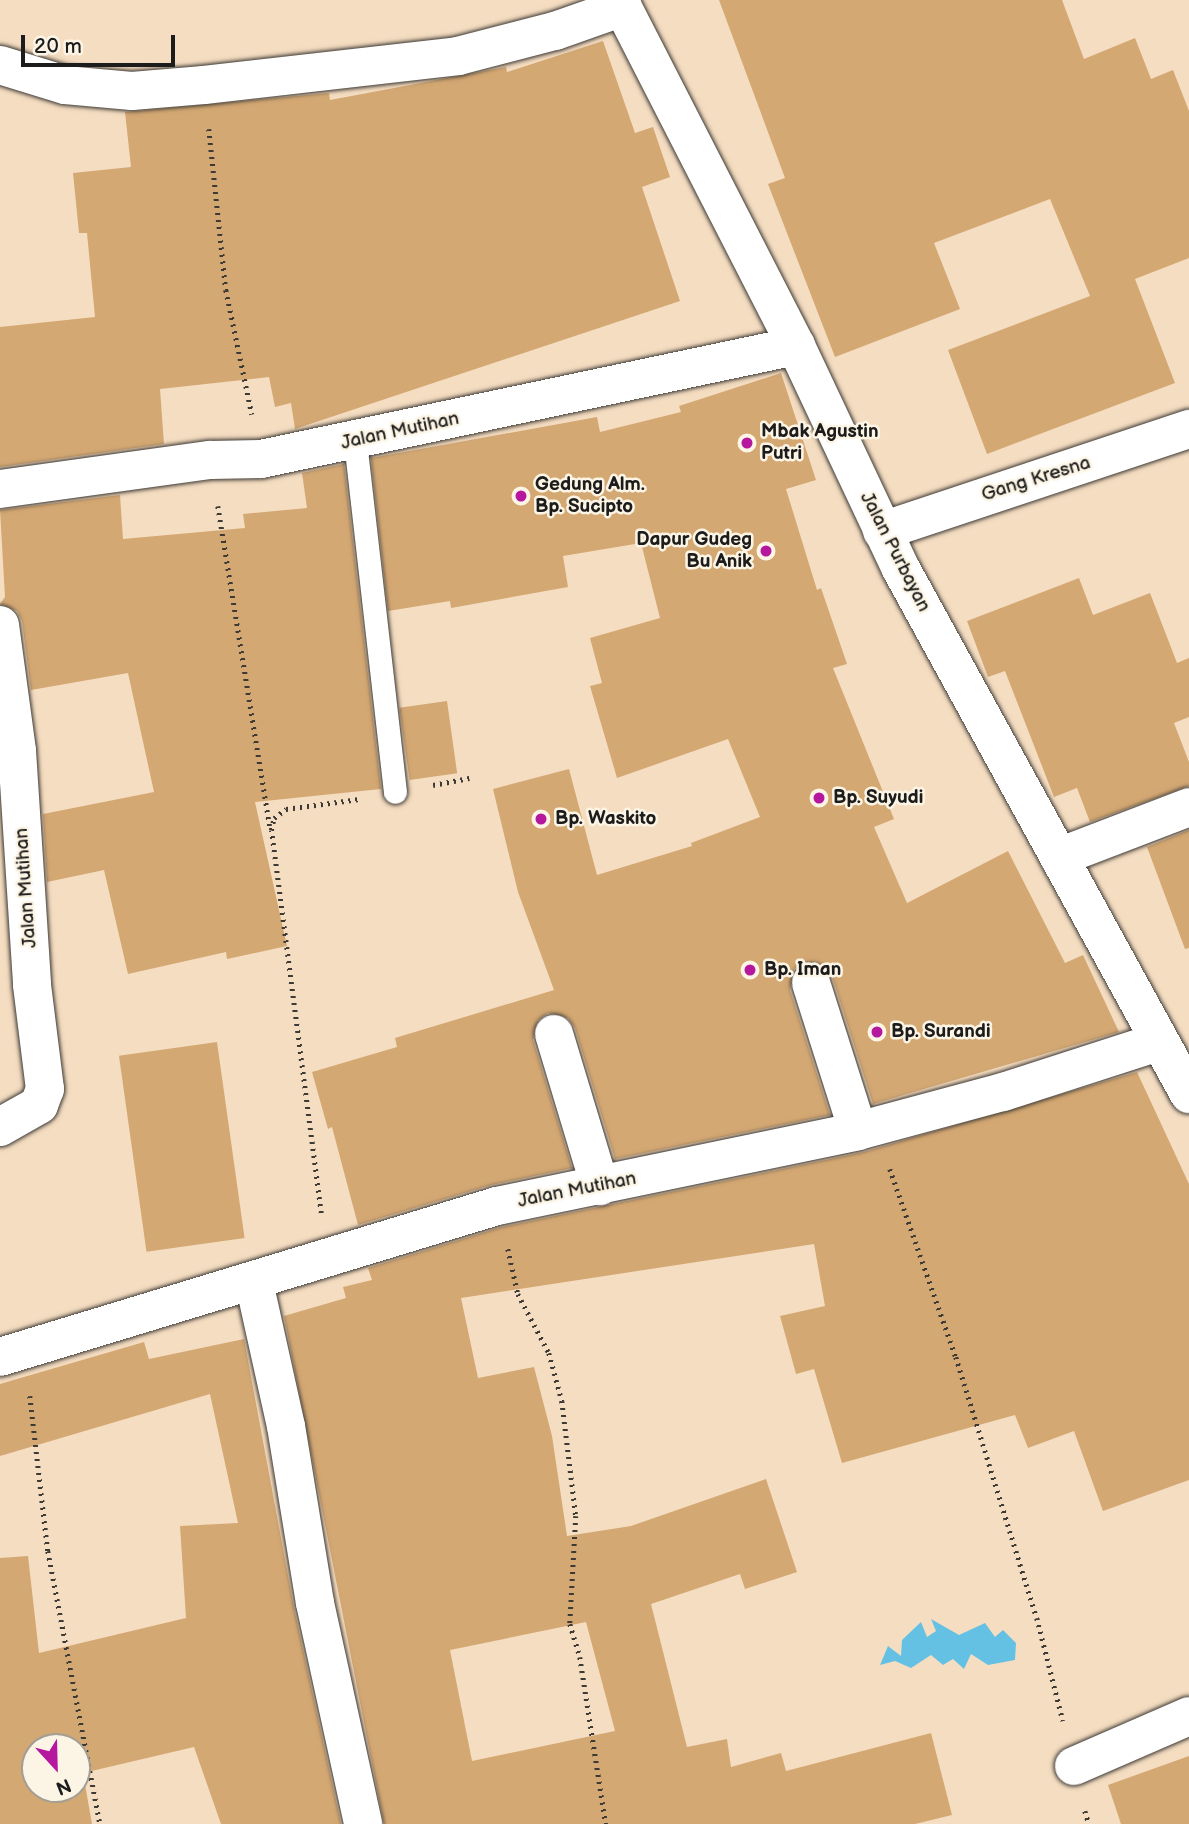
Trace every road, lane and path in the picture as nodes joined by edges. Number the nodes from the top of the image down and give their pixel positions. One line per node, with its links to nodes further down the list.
1 (621, 4): 3 (street); 4 (street, Jalan Purbayan)
2 (0, 65): 3 (street)
3 (204, 85): 7 (path)
4 (796, 345): 6 (street, Jalan Mutihan); 10 (street, Jalan Purbayan)
5 (1189, 429): 10 (street, Gang Kresna)
6 (355, 441): 7 (street, Jalan Mutihan); 13 (lane)
7 (261, 459): 8 (street, Jalan Mutihan)
8 (210, 460): 9 (street, Jalan Mutihan); 15 (path)
9 (0, 489)
10 (883, 531): 16 (street, Jalan Purbayan)
11 (0, 625): 21 (street, Jalan Mutihan)
12 (469, 778): 13 (path)
13 (394, 792): 15 (path)
14 (1189, 807): 16 (street)
15 (271, 830): 25 (path)
16 (1059, 857): 19 (street, Jalan Purbayan)
17 (811, 983): 22 (street)
18 (554, 1034): 23 (street)
19 (1158, 1042): 20 (street, Jalan Purbayan); 22 (street, Jalan Mutihan)
20 (1189, 1094)
21 (0, 1127)
22 (867, 1129): 23 (street, Jalan Mutihan); 29 (path)
23 (600, 1186): 24 (street, Jalan Mutihan)
24 (498, 1206): 25 (street, Jalan Mutihan); 32 (path)
25 (327, 1259): 26 (street, Jalan Mutihan)
26 (254, 1282): 27 (street, Jalan Mutihan); 31 (street)
27 (11, 1353): 30 (path)
28 (1189, 1716): 29 (street)
29 (1074, 1766)
30 (100, 1824)
31 (363, 1824)
32 (606, 1824)

